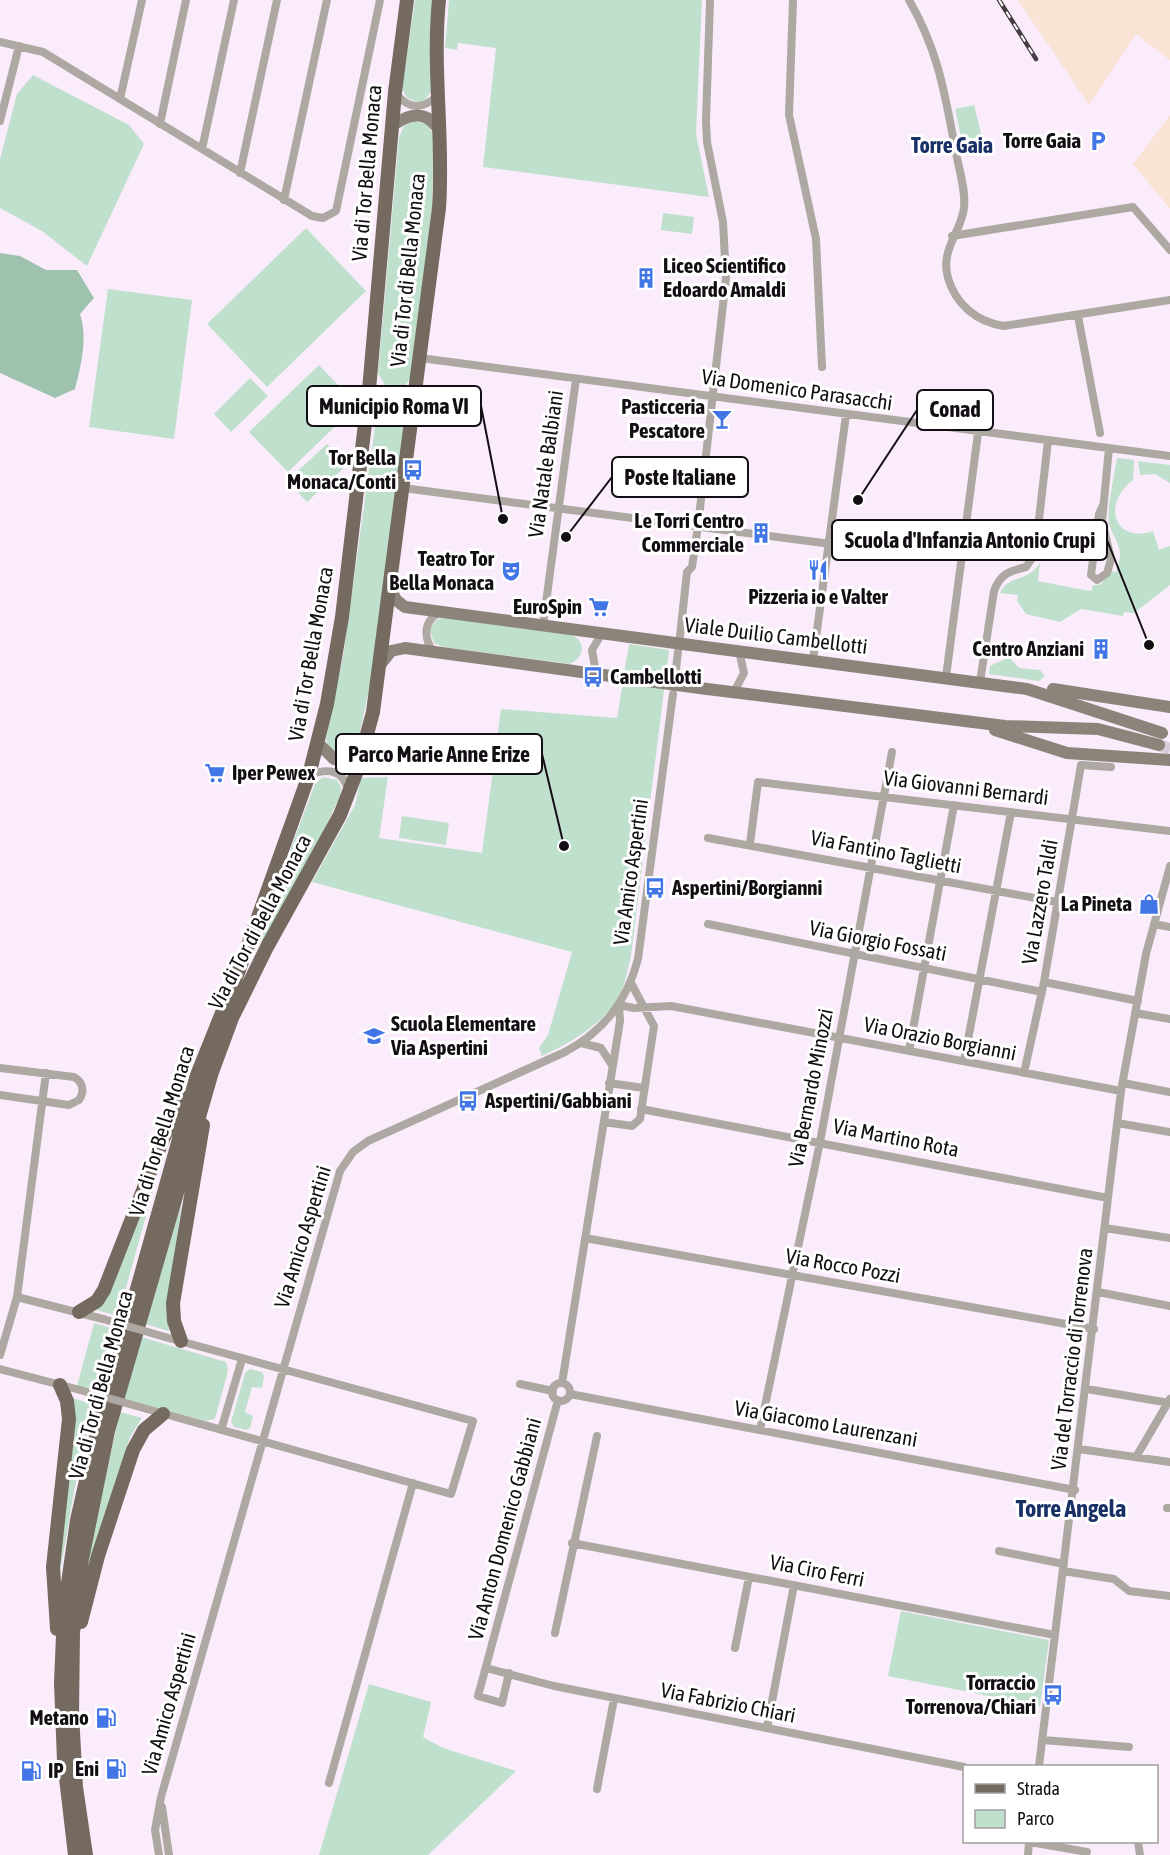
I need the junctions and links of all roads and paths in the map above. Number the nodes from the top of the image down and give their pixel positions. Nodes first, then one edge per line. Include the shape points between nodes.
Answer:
1 (142, 0) edge
2 (186, 0) edge
3 (234, 0) edge
4 (277, 0) edge
5 (327, 0) edge
6 (380, 0) edge
7 (407, 0) edge
8 (439, 0) edge
9 (710, 0) edge
10 (793, 0) edge
11 (909, 0) edge
12 (0, 42) edge
13 (19, 46) junction
14 (395, 92) junction
15 (440, 94) junction
16 (120, 99) junction
17 (0, 121) edge
18 (160, 124) junction
19 (392, 126) junction
20 (441, 134) junction
21 (202, 149) junction
22 (240, 173) junction
23 (284, 200) junction
24 (952, 236) junction
25 (1170, 250) edge
26 (1170, 300) edge
27 (1078, 316) junction
28 (420, 358) junction
29 (822, 367) dead end
30 (576, 379) junction
31 (712, 396) junction
32 (846, 415) junction
33 (978, 433) junction
34 (1100, 433) dead end
35 (1048, 441) junction
36 (1109, 448) junction
37 (1170, 456) edge
38 (403, 488) junction
39 (1103, 506) junction
40 (559, 508) junction
41 (698, 526) junction
42 (831, 544) junction
43 (390, 588) junction
44 (440, 611) junction
45 (543, 625) junction
46 (602, 633) junction
47 (680, 636) dead end
48 (678, 651) dead end
49 (739, 651) junction
50 (434, 652) junction
51 (813, 660) junction
52 (380, 665) junction
53 (596, 673) junction
54 (946, 677) junction
55 (675, 678) dead end
56 (980, 682) junction
57 (1027, 689) junction
58 (734, 692) junction
59 (673, 694) dead end
60 (1170, 707) edge
61 (974, 722) junction
62 (318, 743) junction
63 (892, 752) dead end
64 (361, 757) junction
65 (1170, 760) edge
66 (1111, 767) dead end
67 (309, 775) junction
68 (348, 794) junction
69 (884, 796) junction
70 (954, 805) junction
71 (1011, 812) junction
72 (1073, 820) junction
73 (1170, 831) edge
74 (708, 838) dead end
75 (750, 844) junction
76 (871, 868) junction
77 (1170, 868) edge
78 (940, 880) junction
79 (997, 892) junction
80 (1057, 902) junction
81 (708, 924) dead end
82 (1154, 924) junction
83 (1170, 927) edge
84 (856, 955) junction
85 (923, 968) junction
86 (980, 979) junction
87 (631, 982) junction
88 (1044, 982) junction
89 (1042, 992) junction
90 (1138, 1001) junction
91 (619, 1005) junction
92 (645, 1008) junction
93 (1135, 1013) junction
94 (1170, 1019) edge
95 (839, 1038) junction
96 (580, 1043) junction
97 (909, 1051) junction
98 (964, 1061) junction
99 (612, 1065) junction
100 (0, 1068) edge
101 (212, 1072) junction
102 (46, 1073) junction
103 (1024, 1073) junction
104 (197, 1075) junction
105 (609, 1083) junction
106 (1122, 1087) junction
107 (644, 1088) junction
108 (1170, 1092) edge
109 (0, 1095) edge
110 (43, 1102) junction
111 (641, 1109) junction
112 (604, 1122) junction
113 (1117, 1123) junction
114 (1170, 1132) edge
115 (820, 1142) junction
116 (1108, 1198) junction
117 (1105, 1228) junction
118 (585, 1238) junction
119 (1170, 1238) edge
120 (792, 1276) junction
121 (1098, 1292) junction
122 (17, 1297) junction
123 (1170, 1306) edge
124 (79, 1312) junction
125 (1094, 1329) junction
126 (181, 1341) junction
127 (0, 1355) edge
128 (242, 1359) junction
129 (0, 1369) edge
130 (282, 1370) junction
131 (562, 1383) junction
132 (520, 1384) dead end
133 (60, 1385) junction
134 (1087, 1389) junction
135 (552, 1391) junction
136 (570, 1394) junction
137 (558, 1400) junction
138 (1169, 1401) edge
139 (163, 1414) junction
140 (221, 1430) junction
141 (760, 1430) junction
142 (597, 1436) dead end
143 (262, 1442) junction
144 (1080, 1449) junction
145 (1136, 1457) junction
146 (1170, 1462) edge
147 (412, 1483) junction
148 (1075, 1490) junction
149 (572, 1543) junction
150 (999, 1551) dead end
151 (1064, 1568) junction
152 (749, 1576) junction
153 (794, 1585) junction
154 (1170, 1596) edge
155 (555, 1633) dead end
156 (1056, 1635) junction
157 (735, 1648) dead end
158 (67, 1660) junction
159 (486, 1668) junction
160 (510, 1673) junction
161 (614, 1699) junction
162 (767, 1728) junction
163 (1042, 1740) junction
164 (1129, 1747) dead end
165 (1039, 1765) edge
166 (963, 1767) edge
167 (329, 1783) dead end
168 (597, 1789) dead end
169 (161, 1797) junction
170 (1036, 1843) edge
171 (1087, 1851) dead end
172 (75, 1855) edge
173 (86, 1855) edge
174 (159, 1855) edge
175 (169, 1855) edge

1 - 16 street
2 - 18 street
3 - 21 street
4 - 22 street
5 - 23 street
6 - 23 street via 336,211 323,218 312,216
7 - 14 main road, Via di Tor Bella Monaca
8 - 15 main road, Via di Tor di Bella Monaca
9 - 31 street via 707,142 723,222 726,265
10 - 29 street via 789,115 816,238
11 - 24 street via 936,54 956,151 964,207
12 - 13 street
13 - 16 street via 43,52
13 - 17 street
14 - 15 street via 404,103 417,107 429,104
14 - 19 main road, Via di Tor Bella Monaca
15 - 20 main road, Via di Tor di Bella Monaca
16 - 18 street
18 - 21 street
19 - 20 main road via 406,117 422,115
19 - 62 main road, Via di Tor Bella Monaca via 369,390 346,590
20 - 28 main road, Via di Tor di Bella Monaca via 439,208
21 - 22 street
22 - 23 street
24 - 25 street via 1133,207
24 - 27 street via 948,278 960,302 978,317 1004,326
26 - 27 street
27 - 34 street
28 - 30 street, Via Domenico Parasacchi
28 - 38 main road, Via di Tor di Bella Monaca
30 - 31 street, Via Domenico Parasacchi
30 - 40 street, Via Natale Balbiani
31 - 32 street, Via Domenico Parasacchi
31 - 41 street
32 - 33 street, Via Domenico Parasacchi
32 - 42 street
33 - 35 street, Via Domenico Parasacchi
33 - 54 street
35 - 36 street, Via Domenico Parasacchi
35 - 56 street via 1035,554 1026,567 998,579
36 - 37 street, Via Domenico Parasacchi
36 - 39 street
38 - 40 street
38 - 43 main road, Via di Tor di Bella Monaca
39 - 39 street via 1091,575 1097,580 1107,573 1111,559 1102,521
40 - 41 street
40 - 45 street, Via Natale Balbiani
41 - 42 street
41 - 47 street via 692,567 687,572
42 - 51 street
43 - 44 main road, Viale Duilio Cambellotti via 402,605
43 - 52 main road, Via di Tor di Bella Monaca
44 - 45 main road, Viale Duilio Cambellotti
44 - 50 street via 431,617 426,628
45 - 46 main road, Viale Duilio Cambellotti
46 - 49 main road, Viale Duilio Cambellotti, bridge
46 - 53 street via 592,650
48 - 55 street
49 - 51 main road, Viale Duilio Cambellotti
49 - 58 street via 744,673
50 - 52 main road, Viale Duilio Cambellotti via 395,649
50 - 53 main road, Viale Duilio Cambellotti
51 - 54 main road, Viale Duilio Cambellotti
52 - 64 main road, Via di Tor di Bella Monaca
53 - 58 main road, Viale Duilio Cambellotti, bridge
54 - 56 main road, Viale Duilio Cambellotti
56 - 57 main road, Viale Duilio Cambellotti
57 - 60 main road via 1052,689
57 - 61 main road, Viale Duilio Cambellotti via 1160,739 1098,729
58 - 61 main road, Viale Duilio Cambellotti
59 - 87 street, Via Amico Aspertini via 638,959
61 - 65 main road via 1060,752
62 - 64 main road via 334,759
62 - 67 main road, Via di Tor Bella Monaca
63 - 69 street, Via Bernardo Minozzi
64 - 68 main road, Via di Tor di Bella Monaca
66 - 72 street, Via Lazzero Taldi via 1081,765
67 - 68 street via 336,772 345,779
67 - 104 main road, Via di Tor Bella Monaca
68 - 101 main road, Via di Tor di Bella Monaca via 232,1018
69 - 70 street, Via Giovanni Bernardi
69 - 75 street, Via Giovanni Bernardi via 758,782
69 - 76 street, Via Bernardo Minozzi
70 - 71 street, Via Giovanni Bernardi
70 - 78 street
71 - 72 street, Via Giovanni Bernardi
71 - 79 street
72 - 73 street, Via Giovanni Bernardi
72 - 80 street, Via Lazzero Taldi
74 - 75 street, Via Fantino Taglietti
75 - 76 street, Via Fantino Taglietti
76 - 78 street, Via Fantino Taglietti
76 - 84 street, Via Bernardo Minozzi
77 - 82 street, Via del Torraccio di Torrenova
78 - 79 street, Via Fantino Taglietti
78 - 85 street
79 - 80 street, Via Fantino Taglietti
79 - 86 street
80 - 88 street, Via Lazzero Taldi
81 - 84 street, Via Giorgio Fossati
82 - 83 street
82 - 90 street, Via del Torraccio di Torrenova
84 - 85 street, Via Giorgio Fossati
84 - 95 street, Via Bernardo Minozzi
85 - 86 street, Via Giorgio Fossati
85 - 97 street
86 - 89 street, Via Giorgio Fossati
86 - 98 street
87 - 91 street, Via Amico Aspertini
87 - 92 street
88 - 89 street, Via Lazzero Taldi
88 - 90 street
89 - 103 street, Via Lazzero Taldi
90 - 93 street, Via del Torraccio di Torrenova
91 - 92 street, Via Orazio Borgianni
91 - 96 street, Via Amico Aspertini via 602,1026
91 - 99 street via 621,1016
92 - 95 street, Via Orazio Borgianni via 671,1006
92 - 107 street via 654,1026
93 - 94 street
93 - 106 street, Via del Torraccio di Torrenova
95 - 97 street, Via Orazio Borgianni
95 - 115 street, Via Bernardo Minozzi
96 - 99 street via 600,1048
96 - 130 street, Via Amico Aspertini via 377,1136 352,1152 338,1176
97 - 98 street, Via Orazio Borgianni
98 - 103 street, Via Orazio Borgianni
99 - 105 street
100 - 102 street
101 - 126 main road via 174,1303 174,1321
101 - 158 main road, Via di Tor di Bella Monaca via 100,1464
102 - 110 street
102 - 110 street via 76,1078 83,1092 72,1105
103 - 106 street, Via Orazio Borgianni
104 - 124 main road via 164,1139 104,1290
104 - 158 main road, Via di Tor Bella Monaca via 85,1481 69,1567
105 - 107 street
105 - 112 street
106 - 108 street, Via Orazio Borgianni
106 - 113 street, Via del Torraccio di Torrenova
107 - 111 street
109 - 110 street
110 - 122 street
111 - 112 street via 634,1126
111 - 115 street, Via Martino Rota
112 - 118 street
113 - 114 street
113 - 116 street, Via del Torraccio di Torrenova
115 - 116 street, Via Martino Rota
115 - 120 street, Via Bernardo Minozzi
116 - 117 street, Via del Torraccio di Torrenova
117 - 119 street
117 - 121 street, Via del Torraccio di Torrenova
118 - 120 street, Via Rocco Pozzi
118 - 131 street
120 - 125 street, Via Rocco Pozzi
120 - 141 street, Via Bernardo Minozzi
121 - 123 street
121 - 125 street, Via del Torraccio di Torrenova
122 - 124 street
122 - 127 street
124 - 126 street, bridge
125 - 134 street, Via del Torraccio di Torrenova
126 - 128 street
128 - 130 street
128 - 140 street
129 - 133 street
130 - 143 street, Via Amico Aspertini
130 - 147 street via 473,1421 451,1494
131 - 135 street
131 - 136 street
132 - 135 street
133 - 139 street, bridge
133 - 158 main road via 69,1419 53,1574
134 - 138 street
134 - 144 street, Via del Torraccio di Torrenova
135 - 137 street
136 - 137 street via 567,1399
136 - 141 street, Via Giacomo Laurenzani
137 - 159 street, Via Anton Domenico Gabbiani
138 - 145 street
139 - 140 street
139 - 158 main road via 144,1430 132,1450
140 - 143 street
141 - 148 street, Via Giacomo Laurenzani
142 - 149 street
143 - 147 street
143 - 169 street, Via Amico Aspertini
144 - 145 street
144 - 148 street, Via del Torraccio di Torrenova
145 - 146 street
147 - 167 street
148 - 151 street, Via del Torraccio di Torrenova
149 - 152 street, Via Ciro Ferri
149 - 155 street
150 - 151 street
151 - 154 street via 1114,1579 1126,1590
151 - 156 street, Via del Torraccio di Torrenova
152 - 153 street, Via Ciro Ferri
152 - 157 street
153 - 156 street, Via Ciro Ferri
153 - 162 street
156 - 163 street, Via del Torraccio di Torrenova
158 - 172 main road, Via di Tor Bella Monaca via 64,1761
158 - 173 main road, Via di Tor di Bella Monaca via 73,1757
159 - 160 street, Via Fabrizio Chiari
159 - 160 street, Via Anton Domenico Gabbiani via 478,1696 502,1703
160 - 161 street, Via Fabrizio Chiari
161 - 162 street, Via Fabrizio Chiari
161 - 168 street
162 - 166 street, Via Fabrizio Chiari
163 - 164 street
163 - 165 street, Via del Torraccio di Torrenova
169 - 174 street, Via Amico Aspertini via 155,1830
169 - 175 street, Via Amico Aspertini
170 - 171 street

